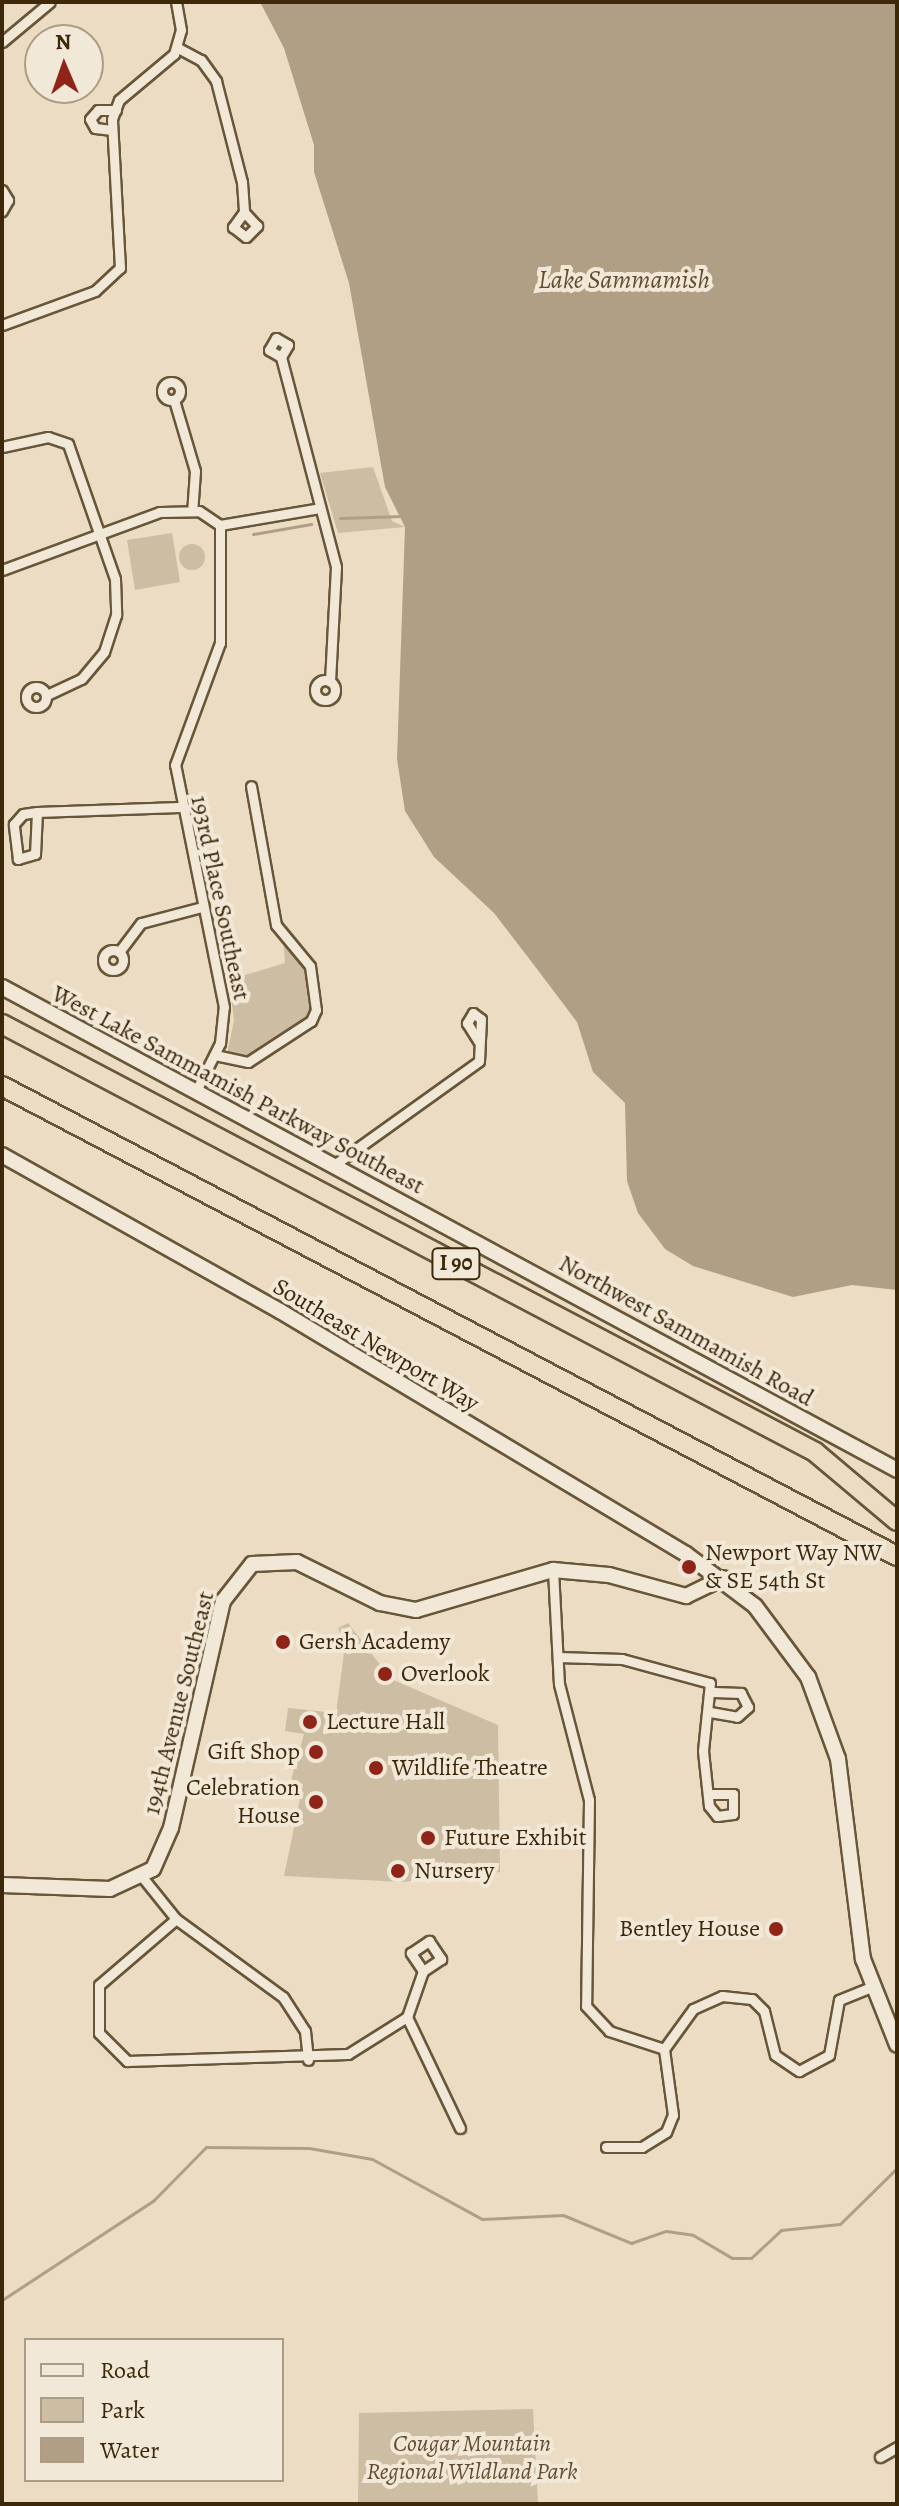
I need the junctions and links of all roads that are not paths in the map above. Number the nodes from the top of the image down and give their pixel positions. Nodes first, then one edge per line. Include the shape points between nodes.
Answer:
1 (50, 2) edge
2 (176, 2) edge
3 (2, 42) edge
4 (178, 48) junction
5 (116, 110) junction
6 (112, 130) junction
7 (2, 190) edge
8 (2, 211) edge
9 (244, 212) dead end
10 (2, 325) edge
11 (281, 357) dead end
12 (174, 400) dead end
13 (2, 447) edge
14 (320, 508) junction
15 (192, 510) junction
16 (220, 525) junction
17 (100, 531) junction
18 (2, 570) edge
19 (330, 682) dead end
20 (47, 695) dead end
21 (251, 786) dead end
22 (179, 807) junction
23 (37, 812) junction
24 (202, 907) junction
25 (119, 952) dead end
26 (2, 987) edge
27 (2, 1024) edge
28 (479, 1042) dead end
29 (215, 1055) junction
30 (2, 1086) edge
31 (196, 1091) junction
32 (2, 1155) edge
33 (334, 1165) junction
34 (454, 1229) joint
35 (897, 1470) edge
36 (897, 1521) edge
37 (897, 1556) edge
38 (553, 1570) junction
39 (723, 1578) junction
40 (558, 1657) junction
41 (714, 1692) junction
42 (710, 1712) junction
43 (713, 1794) dead end
44 (143, 1878) junction
45 (2, 1885) edge
46 (176, 1919) junction
47 (423, 1971) dead end
48 (869, 1988) junction
49 (407, 2017) junction
50 (897, 2045) edge
51 (664, 2049) junction
52 (308, 2060) junction
53 (460, 2128) dead end
54 (606, 2147) dead end
55 (897, 2447) edge
56 (880, 2457) dead end

1 - 3 street
2 - 4 street
4 - 5 street
4 - 9 street via 201,60 216,81 239,159
5 - 6 street
5 - 6 street via 98,110 90,119 95,128
6 - 10 street via 123,249 113,279 33,319
7 - 8 street via 8,200
11 - 14 street
12 - 15 street via 195,471
13 - 17 street via 61,438
14 - 16 street
14 - 19 street via 338,584
15 - 16 street
15 - 17 street
16 - 22 street, 193rd Place Southeast via 224,617 210,686 175,765
17 - 18 street
17 - 20 street via 116,588 111,635 81,679
21 - 29 street via 276,925 310,966 316,1010 311,1021 248,1062
22 - 23 street
22 - 24 street, 193rd Place Southeast
23 - 23 street via 35,854 18,859 14,824
24 - 25 street via 141,923
24 - 29 street, 193rd Place Southeast via 224,1000
26 - 31 street, West Lake Sammamish Parkway Southeast
27 - 36 highway, I 90 via 815,1452
28 - 33 street via 479,1061
29 - 31 street, 193rd Place Southeast
30 - 37 highway, I 90
31 - 33 street, West Lake Sammamish Parkway Southeast
32 - 39 street, Southeast Newport Way via 280,1311
33 - 34 street, West Lake Sammamish Parkway Southeast
34 - 35 street, Northwest Sammamish Road
38 - 39 street via 609,1575 686,1596
38 - 40 street
38 - 44 street, 194th Avenue Southeast via 416,1610 275,1558 252,1564 228,1589 166,1848
39 - 48 street, Southeast Newport Way via 795,1655 828,1727 844,1781
40 - 41 street via 622,1659 700,1677
40 - 51 street via 589,1800 586,2006 609,2031
41 - 42 street
41 - 42 street via 741,1693 748,1707 737,1717
42 - 43 street via 703,1765
44 - 45 street via 110,1889
44 - 46 street
46 - 52 street via 283,1997 305,2031
46 - 52 street via 99,1985 99,2033 118,2057 150,2064
47 - 49 street
48 - 50 street, Southeast Newport Way
48 - 51 street via 839,2000 829,2055 809,2069 780,2062 764,2011 745,1996 722,1996 693,2009
49 - 52 street via 364,2047
49 - 53 street
51 - 54 street via 671,2124 650,2144
55 - 56 street

